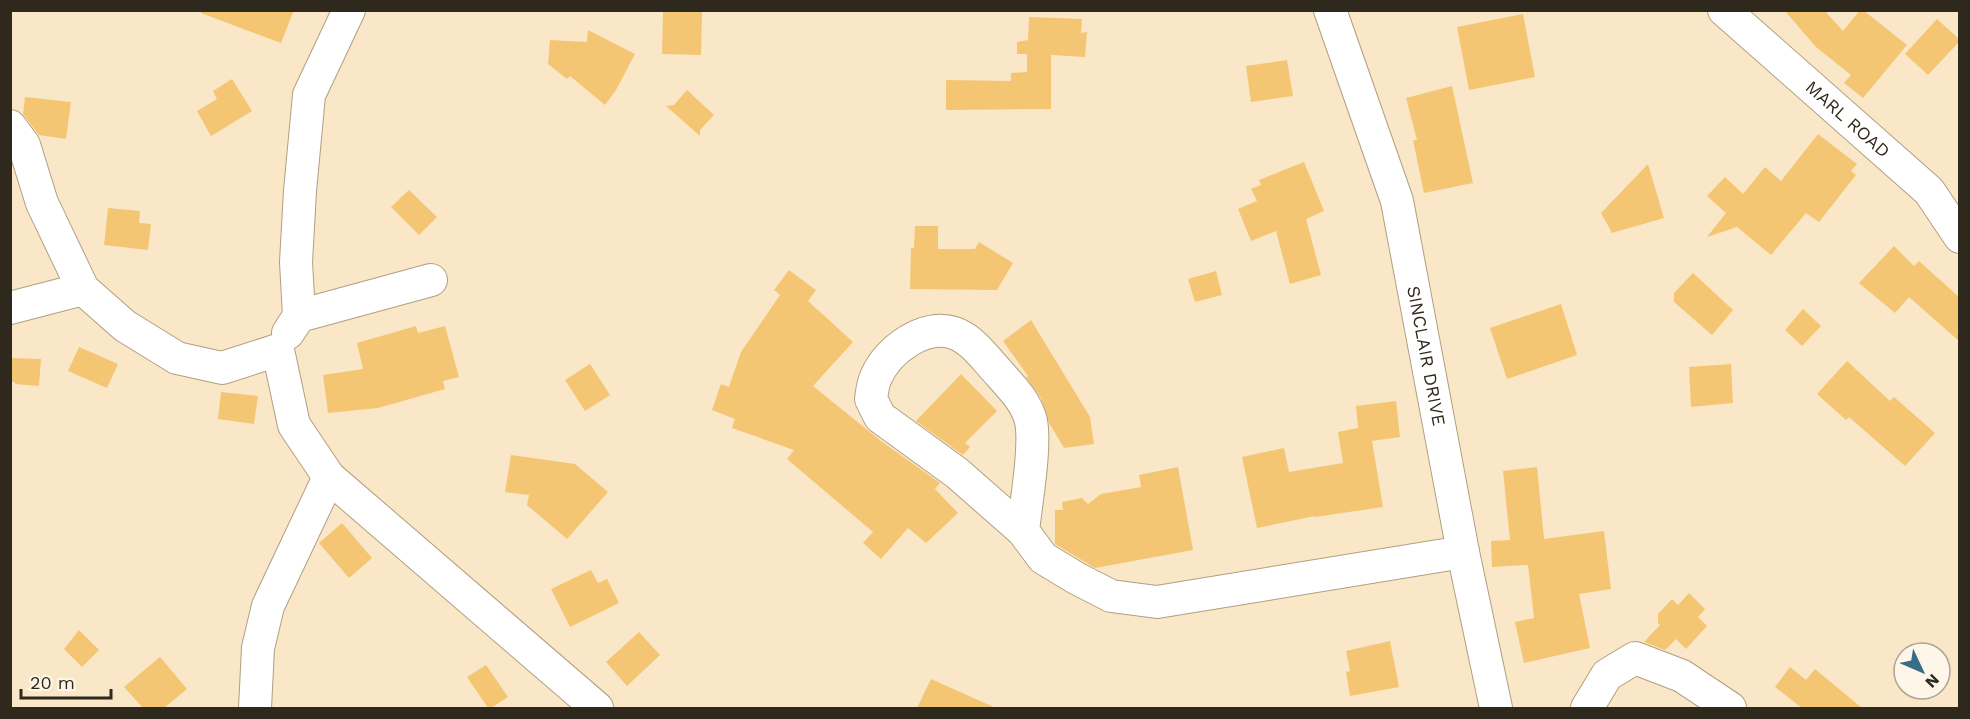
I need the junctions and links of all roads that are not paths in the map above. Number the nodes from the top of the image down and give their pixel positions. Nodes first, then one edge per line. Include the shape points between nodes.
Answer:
1 (349, 10) edge
2 (1330, 10) edge
3 (1724, 10) edge
4 (10, 126) edge
5 (1959, 237) edge
6 (431, 279) dead end
7 (83, 289) junction
8 (10, 308) edge
9 (299, 316) junction
10 (278, 350) junction
11 (329, 477) junction
12 (1023, 531) junction
13 (1463, 552) junction
14 (255, 708) edge
15 (597, 708) edge
16 (1496, 708) edge
17 (1587, 708) edge
18 (1730, 708) edge

1 - 9 street via 309,95 296,262
2 - 13 street, SINCLAIR DRIVE via 1397,201
3 - 5 street, MARL ROAD via 1929,191
4 - 7 street via 24,145 42,203
6 - 9 street
7 - 8 street
7 - 10 street via 125,326 177,358 222,368
9 - 10 street
10 - 11 street via 294,425
11 - 14 street via 268,606 258,648
11 - 15 street
12 - 12 street via 1032,445 1031,421 1021,398 970,341 936,330 915,336 888,359 875,378 871,399 880,417 957,473
12 - 13 street via 1043,558 1076,578 1111,596 1157,602
13 - 16 street, SINCLAIR DRIVE
17 - 18 street via 1607,675 1635,658 1682,676

